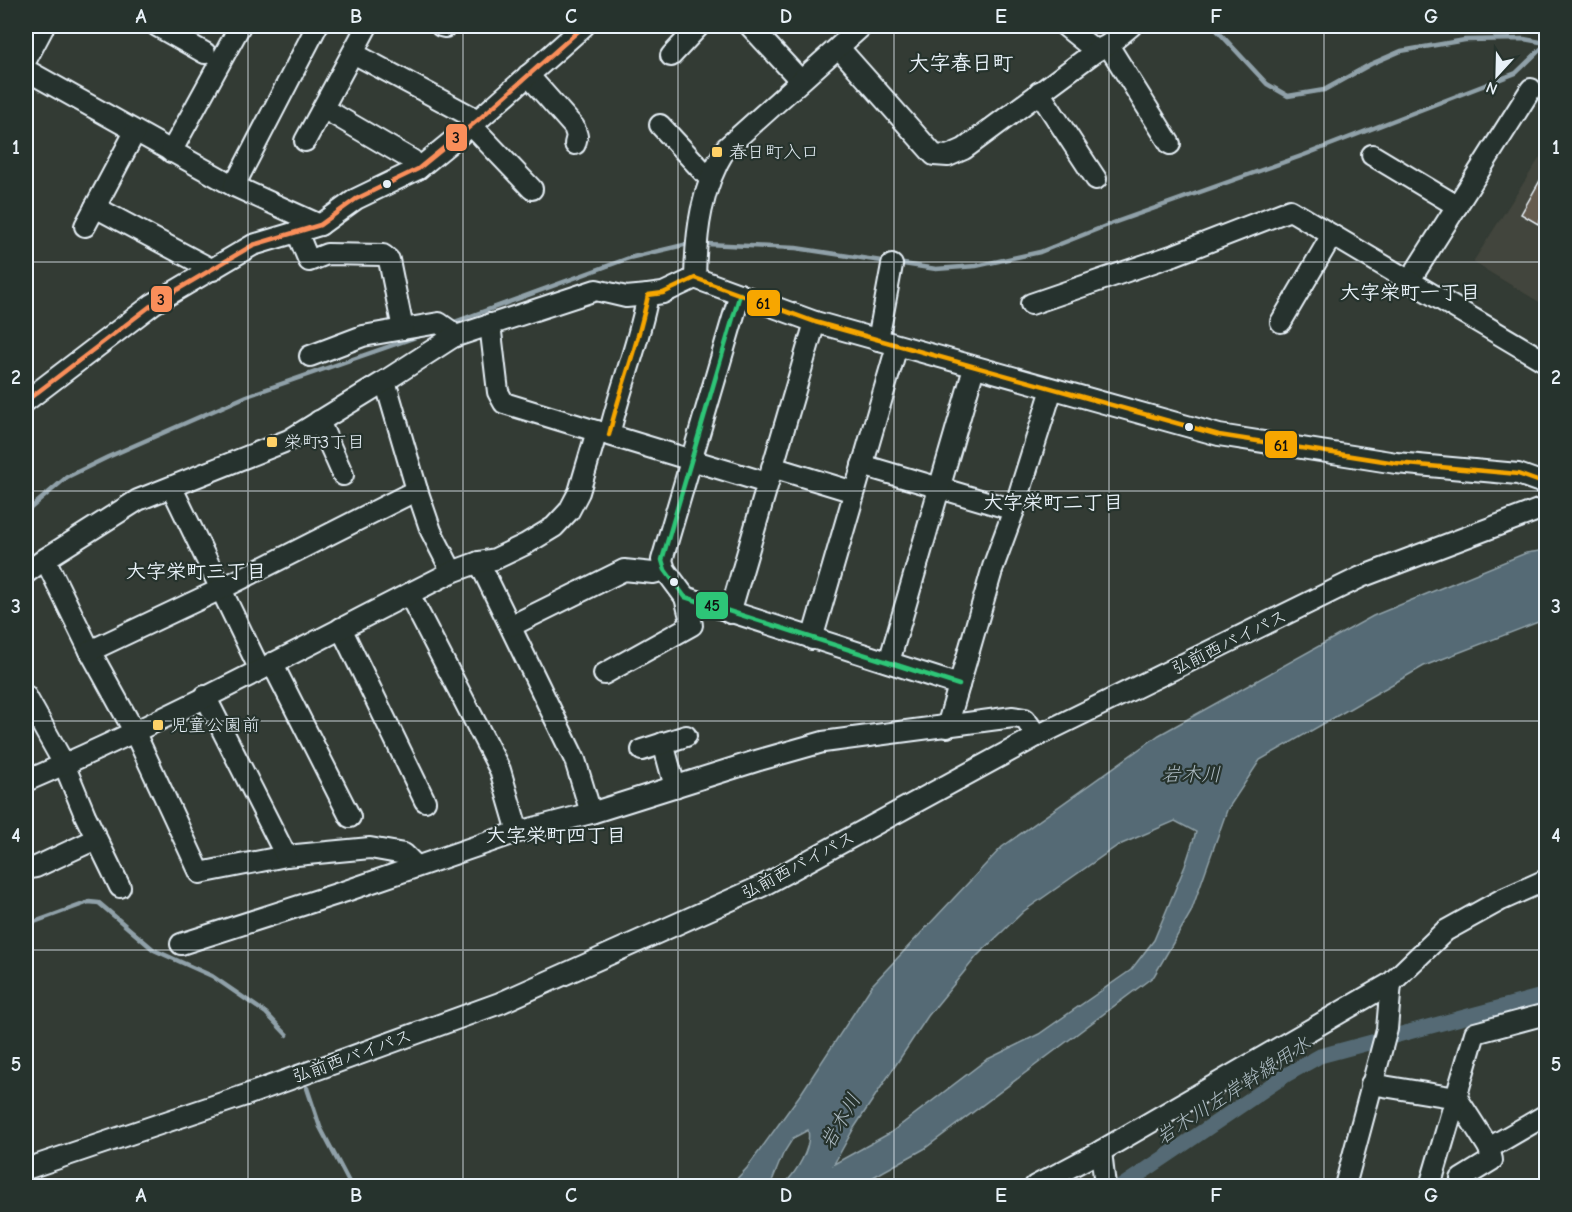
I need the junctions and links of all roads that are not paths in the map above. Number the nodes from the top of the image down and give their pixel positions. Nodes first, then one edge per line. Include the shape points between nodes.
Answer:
1 (44, 26) edge
2 (157, 26) edge
3 (240, 26) edge
4 (317, 26) edge
5 (367, 26) edge
6 (441, 26) edge
7 (446, 26) edge
8 (584, 26) edge
9 (699, 26) edge
10 (750, 26) edge
11 (862, 26) edge
12 (1065, 26) edge
13 (1131, 26) edge
14 (839, 48) junction
15 (1102, 48) junction
16 (353, 52) junction
17 (206, 53) dead end
18 (671, 56) dead end
19 (26, 60) edge
20 (26, 70) edge
21 (528, 75) junction
22 (800, 80) junction
23 (1531, 89) dead end
24 (1039, 92) junction
25 (323, 108) junction
26 (475, 123) junction
27 (660, 124) dead end
28 (135, 132) junction
29 (305, 141) dead end
30 (575, 144) dead end
31 (1170, 144) dead end
32 (171, 152) junction
33 (1372, 155) dead end
34 (418, 168) junction
35 (1096, 179) dead end
36 (710, 180) junction
37 (234, 186) junction
38 (532, 189) dead end
39 (1457, 206) junction
40 (95, 207) junction
41 (320, 225) junction
42 (85, 226) dead end
43 (297, 232) junction
44 (1332, 236) junction
45 (892, 266) dead end
46 (213, 270) junction
47 (695, 278) junction
48 (1410, 280) junction
49 (740, 294) junction
50 (648, 295) junction
51 (1031, 304) dead end
52 (815, 322) junction
53 (1281, 322) dead end
54 (490, 324) junction
55 (403, 329) junction
56 (447, 330) junction
57 (887, 343) junction
58 (310, 356) dead end
59 (1546, 362) edge
60 (974, 368) junction
61 (385, 381) junction
62 (1052, 389) junction
63 (26, 400) edge
64 (319, 421) junction
65 (603, 433) junction
66 (691, 460) junction
67 (862, 465) junction
68 (343, 475) dead end
69 (770, 475) junction
70 (1546, 484) edge
71 (172, 488) junction
72 (940, 488) junction
73 (417, 490) junction
74 (854, 492) junction
75 (1546, 507) edge
76 (1014, 510) junction
77 (45, 559) junction
78 (479, 562) junction
79 (665, 570) junction
80 (452, 572) junction
81 (26, 573) edge
82 (221, 589) junction
83 (409, 594) junction
84 (685, 597) junction
85 (730, 613) junction
86 (511, 626) junction
87 (341, 628) junction
88 (812, 639) junction
89 (90, 651) junction
90 (889, 662) junction
91 (266, 666) junction
92 (604, 674) dead end
93 (959, 685) junction
94 (26, 696) edge
95 (206, 696) junction
96 (947, 727) junction
97 (134, 731) junction
98 (686, 736) dead end
99 (1037, 736) junction
100 (663, 743) junction
101 (642, 750) dead end
102 (64, 764) junction
103 (26, 781) edge
104 (675, 787) junction
105 (425, 801) dead end
106 (591, 813) junction
107 (350, 817) dead end
108 (518, 832) junction
109 (96, 838) junction
110 (286, 856) junction
111 (416, 866) junction
112 (26, 869) edge
113 (1546, 880) edge
114 (120, 887) dead end
115 (181, 944) dead end
116 (1391, 983) junction
117 (1546, 1014) edge
118 (1371, 1084) junction
119 (1457, 1098) junction
120 (1546, 1115) edge
121 (1489, 1148) junction
122 (1101, 1151) junction
123 (26, 1169) edge
124 (1461, 1179) dead end
125 (1035, 1186) edge
126 (1106, 1186) edge
127 (1345, 1186) edge
128 (1430, 1186) edge

1 - 19 street
2 - 17 street
3 - 32 street
4 - 37 street
5 - 16 street
6 - 7 street
8 - 21 street
9 - 18 street
10 - 22 street
11 - 14 street
12 - 15 street
13 - 15 street
14 - 22 street
14 - 24 street via 934,155 948,156 964,149
15 - 24 street
15 - 31 street
16 - 25 street
16 - 26 street
20 - 28 street
21 - 26 street
21 - 30 street via 573,127
22 - 36 street via 726,148
23 - 39 street
24 - 35 street
25 - 29 street
25 - 34 street via 412,160
26 - 34 street
26 - 38 street
27 - 36 street
28 - 32 street
28 - 40 street
32 - 37 street
33 - 39 street
34 - 41 street via 356,199
36 - 47 street via 704,196
37 - 41 street
39 - 48 street
40 - 42 street
40 - 46 street
41 - 43 street
43 - 46 street via 253,245
43 - 55 street via 309,261 327,254 383,255 389,260
44 - 48 street
44 - 51 street via 1290,210
44 - 53 street
45 - 57 street
46 - 63 street via 153,304
47 - 49 street
47 - 50 street via 663,293
48 - 59 street
49 - 52 street
49 - 66 street
50 - 54 street via 626,297 596,290
50 - 65 street via 641,329
52 - 57 street
52 - 69 street
54 - 56 street
54 - 65 street via 498,392 504,403
55 - 56 street
55 - 58 street via 363,336
56 - 61 street
57 - 60 street
57 - 67 street
60 - 62 street
60 - 72 street
61 - 64 street
61 - 73 street
62 - 70 street via 1219,435 1396,463 1518,474
62 - 76 street
64 - 68 street
64 - 71 street via 289,440
65 - 66 street
65 - 78 street via 579,492 554,527 495,559
66 - 69 street
66 - 79 street via 662,560
67 - 72 street
67 - 74 street
69 - 74 street
69 - 85 street
71 - 77 street via 138,500
71 - 82 street
72 - 76 street
72 - 90 street
73 - 80 street via 431,531
73 - 82 street
74 - 88 street
75 - 99 street, 弘前西バイパス via 1361,577
76 - 93 street
77 - 81 street
77 - 89 street
78 - 80 street
78 - 86 street
79 - 84 street
79 - 86 street via 624,570
80 - 83 street
82 - 89 street
82 - 91 street
83 - 87 street
83 - 108 street via 500,770
84 - 85 street
84 - 92 street via 692,625
85 - 88 street
86 - 106 street via 575,760
87 - 91 street
87 - 105 street
88 - 90 street
89 - 97 street
90 - 93 street
91 - 95 street
91 - 107 street
93 - 96 street
94 - 102 street
95 - 97 street
95 - 110 street
96 - 99 street via 1013,717 1025,719
96 - 104 street via 823,742
97 - 102 street
97 - 110 street via 200,873
98 - 100 street
99 - 123 street, 弘前西バイパス via 762,886 500,1003
100 - 101 street
100 - 104 street
102 - 103 street
102 - 109 street
104 - 106 street
106 - 108 street
108 - 111 street
109 - 112 street
109 - 114 street
110 - 111 street via 370,848 404,855
111 - 115 street
113 - 116 street via 1445,932
116 - 118 street via 1385,1037
116 - 122 street
117 - 119 street via 1475,1033
118 - 119 street
118 - 127 street
119 - 121 street
119 - 128 street
120 - 121 street
121 - 124 street via 1492,1160
122 - 125 street
122 - 126 street

